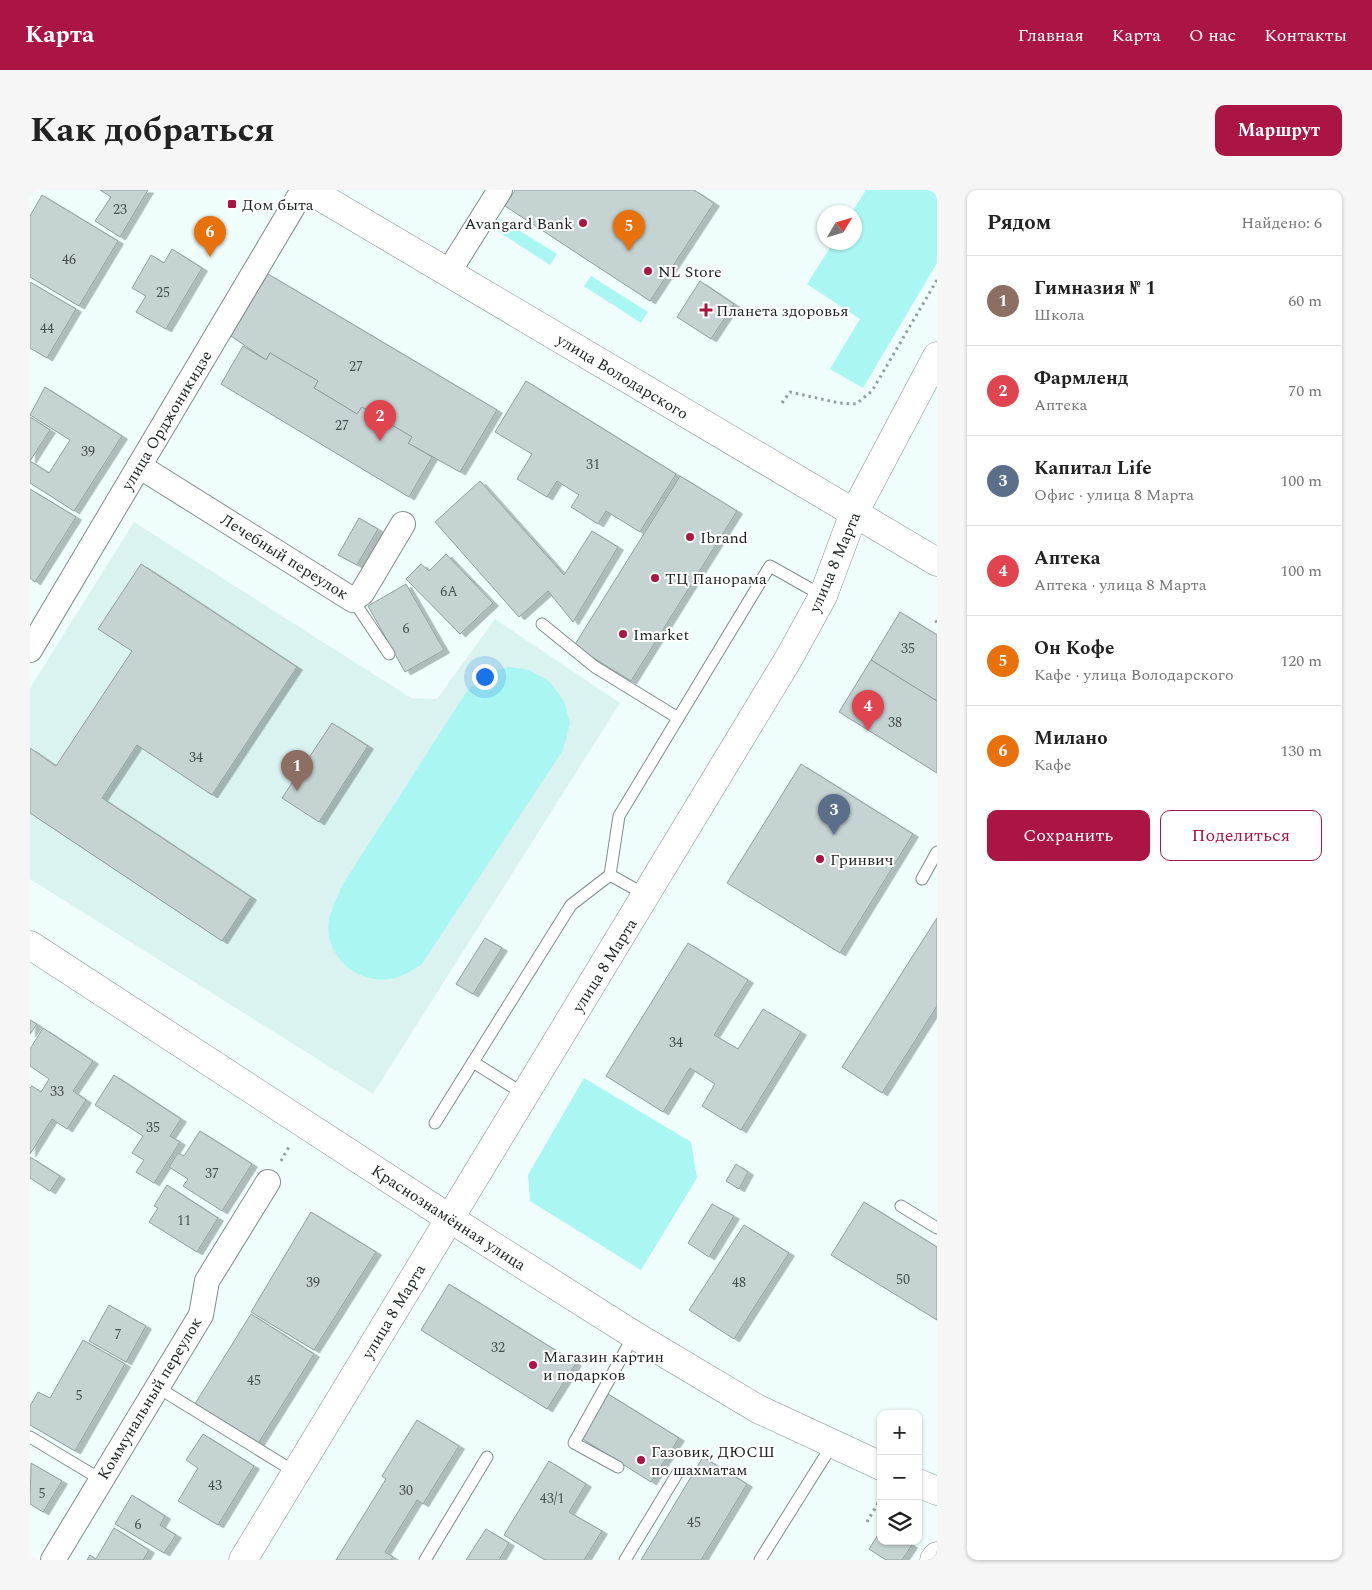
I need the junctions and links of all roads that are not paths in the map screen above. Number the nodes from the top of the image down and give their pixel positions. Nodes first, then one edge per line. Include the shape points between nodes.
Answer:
1 (303, 190) edge
2 (309, 190) edge
3 (500, 190) edge
4 (448, 273) junction
5 (937, 356) edge
6 (139, 466) junction
7 (854, 513) junction
8 (403, 524) dead end
9 (937, 562) edge
10 (823, 596) junction
11 (353, 600) junction
12 (542, 624) dead end
13 (30, 650) edge
14 (389, 654) dead end
15 (678, 718) junction
16 (937, 852) edge
17 (610, 875) junction
18 (922, 879) dead end
19 (647, 896) junction
20 (30, 945) edge
21 (473, 1062) junction
22 (524, 1094) junction
23 (435, 1124) dead end
24 (268, 1182) road end
25 (901, 1206) dead end
26 (449, 1218) junction
27 (937, 1228) edge
28 (634, 1335) junction
29 (157, 1387) junction
30 (30, 1438) edge
31 (832, 1445) junction
32 (487, 1458) dead end
33 (877, 1464) edge
34 (618, 1467) dead end
35 (295, 1472) junction
36 (677, 1474) dead end
37 (100, 1479) junction
38 (922, 1485) edge
39 (937, 1491) edge
40 (937, 1556) edge
41 (52, 1560) edge
42 (243, 1560) edge
43 (425, 1560) edge
44 (625, 1560) edge
45 (760, 1560) edge
46 (934, 1560) edge

1 - 6 street, улица Орджоникидзе
2 - 4 main road, улица Володарского
3 - 4 street
4 - 7 main road, улица Володарского
5 - 7 main road, улица 8 Марта
6 - 11 street, Лечебный переулок
6 - 13 street, улица Орджоникидзе
7 - 9 main road, улица Володарского
7 - 10 main road, улица 8 Марта
8 - 11 street, Лечебный переулок via 362,593
10 - 15 lane via 770,566
10 - 19 main road, улица 8 Марта
11 - 14 lane
12 - 15 lane via 595,667
15 - 17 lane via 619,816
16 - 18 lane
17 - 19 lane
17 - 21 lane via 571,905
19 - 22 main road, улица 8 Марта
20 - 26 main road, Краснознамённая улица
21 - 22 lane
21 - 23 lane
22 - 26 main road, улица 8 Марта
24 - 29 street, Коммунальный переулок via 207,1281 201,1315
25 - 27 lane
26 - 28 main road, Краснознамённая улица
26 - 35 main road, улица 8 Марта
28 - 31 main road, Краснознамённая улица via 758,1410
28 - 34 lane via 574,1442
29 - 35 lane
29 - 37 street, Коммунальный переулок
30 - 37 lane
31 - 33 main road, Краснознамённая улица
31 - 45 lane
32 - 43 lane
35 - 42 main road, улица 8 Марта
36 - 44 lane
37 - 41 street, Коммунальный переулок
38 - 39 main road
40 - 46 main road

